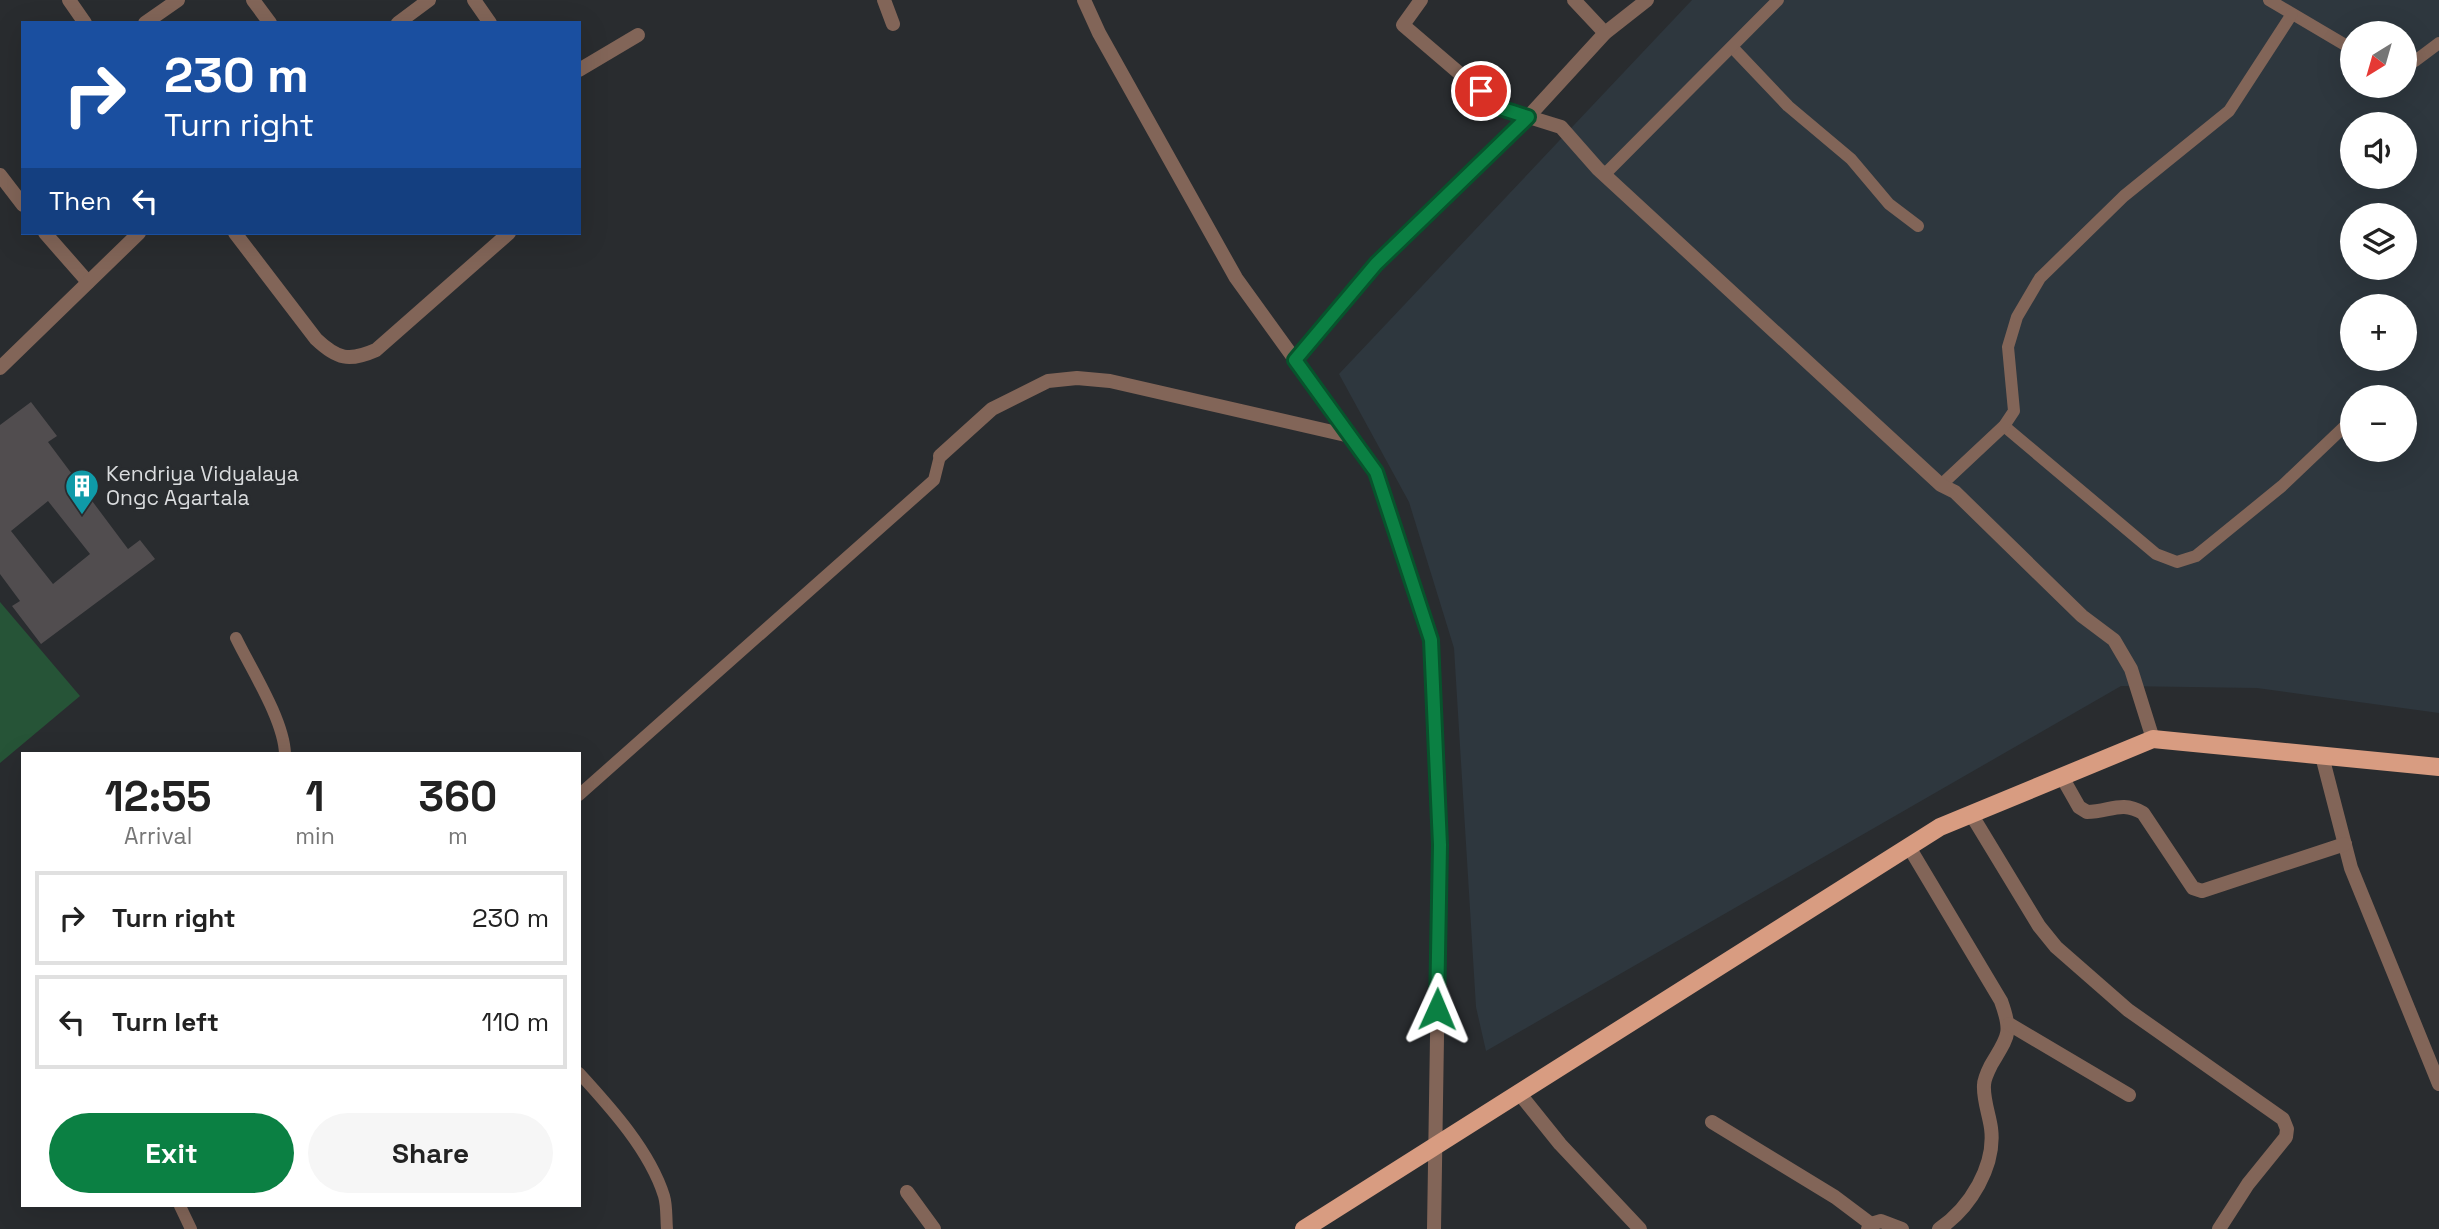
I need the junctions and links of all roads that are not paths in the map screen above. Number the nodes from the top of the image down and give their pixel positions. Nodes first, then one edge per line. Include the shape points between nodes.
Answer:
1 (69, 0) edge
2 (178, 0) edge
3 (253, 0) edge
4 (429, 0) edge
5 (474, 0) edge
6 (884, 0) edge
7 (1084, 0) edge
8 (1420, 0) edge
9 (1574, 0) edge
10 (1647, 0) edge
11 (1778, 0) edge
12 (2271, 1) edge
13 (2292, 14) junction
14 (84, 21) edge
15 (148, 21) edge
16 (269, 21) edge
17 (401, 21) edge
18 (489, 21) edge
19 (892, 24) dead end
20 (1605, 33) junction
21 (638, 35) dead end
22 (2340, 42) edge
23 (2439, 43) edge
24 (1732, 47) junction
25 (2417, 60) edge
26 (581, 69) edge
27 (1528, 117) junction
28 (0, 175) edge
29 (1604, 175) junction
30 (21, 202) edge
31 (1918, 226) dead end
32 (47, 235) edge
33 (137, 235) edge
34 (236, 235) edge
35 (507, 235) edge
36 (88, 282) junction
37 (1295, 360) junction
38 (0, 368) edge
39 (2004, 426) junction
40 (2340, 431) edge
41 (1350, 436) junction
42 (940, 456) joint
43 (1941, 485) junction
44 (236, 638) dead end
45 (2153, 739) junction
46 (285, 752) edge
47 (2322, 756) junction
48 (2439, 767) edge
49 (2062, 777) junction
50 (581, 793) edge
51 (1971, 814) junction
52 (2344, 844) junction
53 (1909, 847) junction
54 (2009, 1024) junction
55 (581, 1075) edge
56 (2439, 1084) edge
57 (1519, 1093) junction
58 (2129, 1095) dead end
59 (1712, 1122) dead end
60 (1434, 1147) junction
61 (907, 1192) dead end
62 (180, 1207) edge
63 (1870, 1226) edge
64 (191, 1229) edge
65 (667, 1229) edge
66 (934, 1229) edge
67 (1304, 1229) edge
68 (1434, 1229) edge
69 (1640, 1229) edge
70 (1902, 1229) edge
71 (1941, 1229) edge
72 (2219, 1229) edge

1 - 14 street
2 - 15 street
3 - 16 street
4 - 17 street
5 - 18 street
6 - 19 street
7 - 37 street via 1098,33 1236,278
8 - 27 street via 1404,25 1500,108
9 - 20 street
10 - 20 street
11 - 24 lane
12 - 13 lane
13 - 22 lane
13 - 39 lane via 2229,111 2124,196 2040,278 2017,317 2008,347 2014,411
20 - 27 street
21 - 26 street
23 - 25 lane
24 - 29 lane
24 - 31 lane via 1788,106 1851,159 1889,204
27 - 29 street via 1561,127
27 - 37 street via 1376,264
28 - 30 street
29 - 43 street
32 - 36 street
33 - 36 street
34 - 35 street via 327,350 340,357 359,358 376,350
36 - 38 street
37 - 41 street
39 - 40 lane via 2156,554 2177,562 2196,556
39 - 43 lane
41 - 42 street via 1110,381 1077,378 1048,381 992,409
41 - 60 street via 1376,472 1431,640 1440,845
42 - 50 lane via 934,480
43 - 45 street via 1955,492 2082,616 2114,640 2131,669
44 - 46 lane via 279,726
45 - 47 main road
45 - 49 main road
47 - 48 main road
47 - 52 street
49 - 51 main road
49 - 52 street via 2079,807 2087,812 2123,806 2143,813 2193,888 2202,891
51 - 53 main road
51 - 72 street via 2056,947 2128,1010 2283,1119 2286,1137
52 - 56 street
53 - 54 street via 2001,1001
53 - 57 main road
54 - 58 street
54 - 71 street via 2007,1038 1983,1085 1992,1151 1980,1182
55 - 65 lane via 651,1163 665,1198
57 - 60 main road
57 - 69 street
59 - 63 street via 1835,1197
60 - 67 main road
60 - 68 street
61 - 66 street
62 - 64 lane
63 - 70 street via 1881,1221

